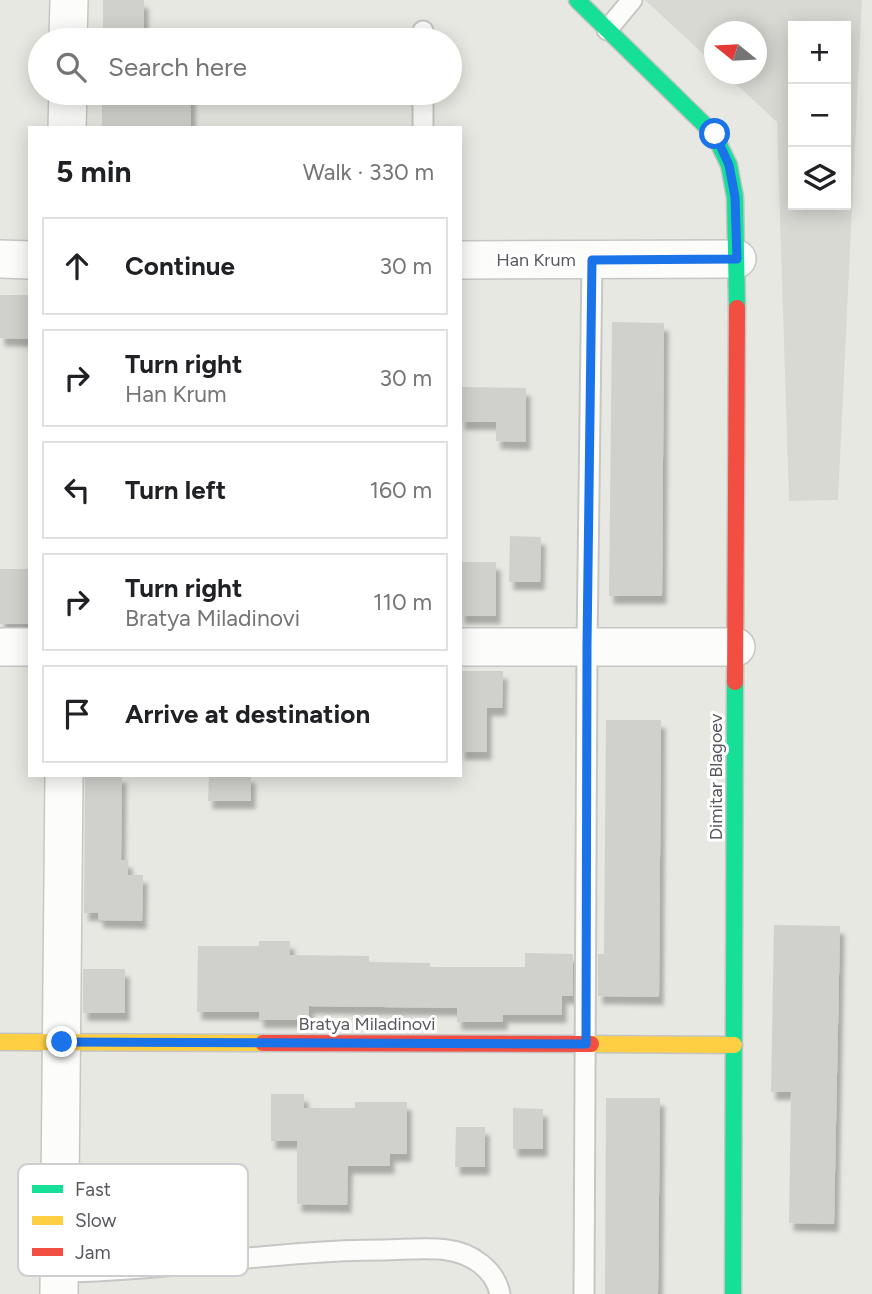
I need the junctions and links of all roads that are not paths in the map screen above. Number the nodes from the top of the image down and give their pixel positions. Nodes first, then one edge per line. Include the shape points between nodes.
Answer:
1 (69, 0) edge
2 (577, 0) edge
3 (632, 0) edge
4 (68, 28) edge
5 (607, 30) junction
6 (68, 105) edge
7 (423, 105) edge
8 (67, 126) edge
9 (423, 126) edge
10 (0, 259) edge
11 (737, 259) junction
12 (28, 260) edge
13 (462, 260) edge
14 (592, 260) junction
15 (587, 646) junction
16 (0, 647) edge
17 (28, 647) edge
18 (462, 647) edge
19 (736, 647) junction
20 (64, 777) edge
21 (0, 1042) edge
22 (62, 1042) junction
23 (586, 1044) junction
24 (734, 1045) junction
25 (60, 1164) edge
26 (248, 1259) edge
27 (94, 1276) edge
28 (59, 1283) edge
29 (500, 1294) edge
30 (584, 1294) edge
31 (733, 1294) edge

1 - 4 street
2 - 5 street, Dimitar Blagoev
3 - 5 lane
5 - 11 street, Dimitar Blagoev via 715,134 733,186
6 - 8 street
7 - 9 lane
10 - 12 street
11 - 14 street, Han Krum
11 - 19 street, Dimitar Blagoev
13 - 14 street, Han Krum
14 - 15 lane
15 - 18 street
15 - 19 street
15 - 23 lane
16 - 17 street
19 - 24 street, Dimitar Blagoev
20 - 22 street
21 - 22 street, Bratya Miladinovi
22 - 23 street, Bratya Miladinovi
22 - 25 street
23 - 24 street, Bratya Miladinovi
23 - 30 lane
24 - 31 street, Dimitar Blagoev
26 - 29 lane via 338,1250 447,1250 470,1256 487,1268
27 - 28 lane

